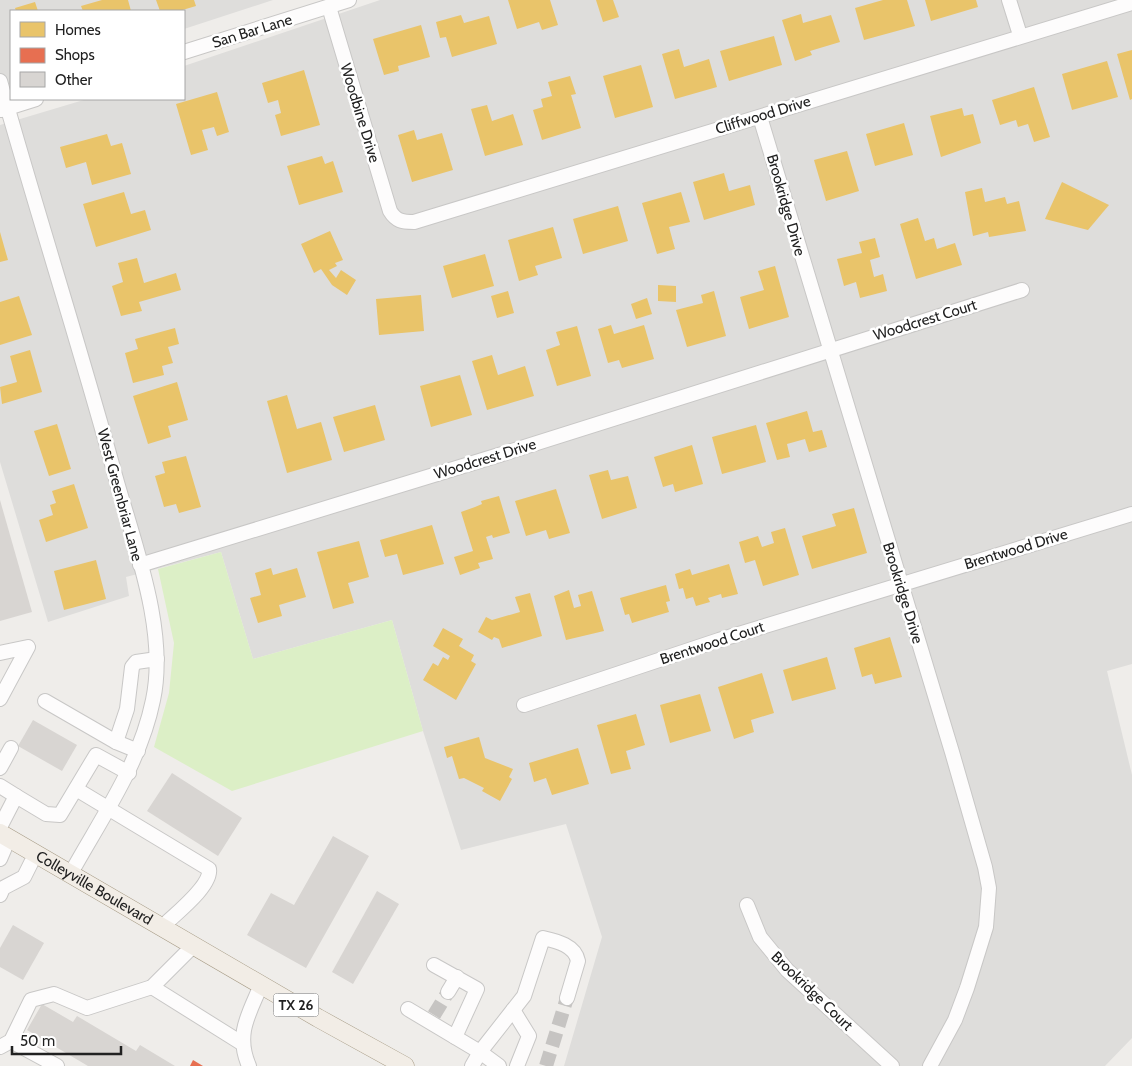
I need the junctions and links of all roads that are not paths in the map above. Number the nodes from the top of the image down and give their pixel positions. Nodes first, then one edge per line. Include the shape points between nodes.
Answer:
1 (349, 0) edge
2 (1009, 0) edge
3 (1132, 3) edge
4 (329, 7) junction
5 (1020, 36) junction
6 (185, 52) edge
7 (0, 81) edge
8 (33, 100) edge
9 (4, 109) edge
10 (760, 117) junction
11 (394, 218) joint
12 (1022, 290) dead end
13 (829, 350) junction
14 (1132, 514) edge
15 (140, 565) junction
16 (900, 584) junction
17 (0, 653) edge
18 (157, 659) junction
19 (0, 699) edge
20 (45, 701) dead end
21 (524, 705) dead end
22 (116, 742) junction
23 (11, 748) dead end
24 (138, 751) junction
25 (0, 768) edge
26 (129, 773) junction
27 (0, 786) edge
28 (76, 789) junction
29 (16, 796) junction
30 (108, 808) junction
31 (3, 833) edge
32 (36, 853) junction
33 (0, 860) edge
34 (71, 874) junction
35 (1, 887) edge
36 (747, 905) dead end
37 (163, 926) junction
38 (192, 943) junction
39 (434, 964) dead end
40 (457, 977) junction
41 (262, 985) junction
42 (152, 987) junction
43 (448, 992) tunnel mouth
44 (567, 998) tunnel mouth
45 (408, 1009) dead end
46 (513, 1010) junction
47 (454, 1037) junction
48 (5, 1044) edge
49 (243, 1044) junction
50 (480, 1052) junction
51 (57, 1066) edge
52 (249, 1066) edge
53 (404, 1066) edge
54 (472, 1066) edge
55 (499, 1066) edge
56 (517, 1066) edge
57 (892, 1066) edge
58 (930, 1066) edge

1 - 4 street, San Bar Lane
2 - 5 street
3 - 5 street, Cliffwood Drive
4 - 6 street, San Bar Lane
4 - 11 street, Woodbine Drive
5 - 10 street, Cliffwood Drive
7 - 9 street, West Greenbriar Lane
8 - 9 street
9 - 15 street, West Greenbriar Lane via 87,374
10 - 11 street, Cliffwood Drive via 414,222
10 - 13 street, Brookridge Drive
12 - 13 street, Woodcrest Court
13 - 15 street, Woodcrest Drive
13 - 16 street, Brookridge Drive
14 - 16 street, Brentwood Drive
15 - 18 street, West Greenbriar Lane via 154,626
16 - 21 street, Brentwood Court
16 - 58 street, Brookridge Drive via 989,888 986,927 967,988 955,1020
17 - 19 street via 28,647
18 - 22 street via 136,662 132,667 127,709
18 - 24 street, West Greenbriar Lane via 154,699
20 - 22 street
22 - 24 street
23 - 25 street
24 - 26 street, West Greenbriar Lane
26 - 28 street via 96,755
26 - 30 street, West Greenbriar Lane
27 - 29 street
28 - 29 street via 60,815 46,814
28 - 30 street
29 - 31 street
30 - 34 street, West Greenbriar Lane
30 - 37 street via 209,869 205,885
31 - 32 main road, Colleyville Boulevard / TX 26
31 - 33 street
32 - 34 main road, Colleyville Boulevard / TX 26
32 - 35 street via 24,877
34 - 37 main road, Colleyville Boulevard / TX 26
36 - 57 street, Brookridge Court via 760,937 787,970
37 - 38 main road, Colleyville Boulevard / TX 26
38 - 41 main road, TX 26
38 - 42 street
39 - 40 street
40 - 43 street
40 - 47 street via 477,989
41 - 49 street via 245,1022
41 - 53 main road, TX 26
42 - 48 street via 87,1008 54,994 31,1000
42 - 49 street
44 - 46 street via 577,955 565,945 543,938 524,996
45 - 47 street via 432,1019
46 - 50 street
46 - 56 street via 529,1036
47 - 50 street
48 - 51 street
49 - 52 street via 242,1050
50 - 54 street
50 - 55 street

